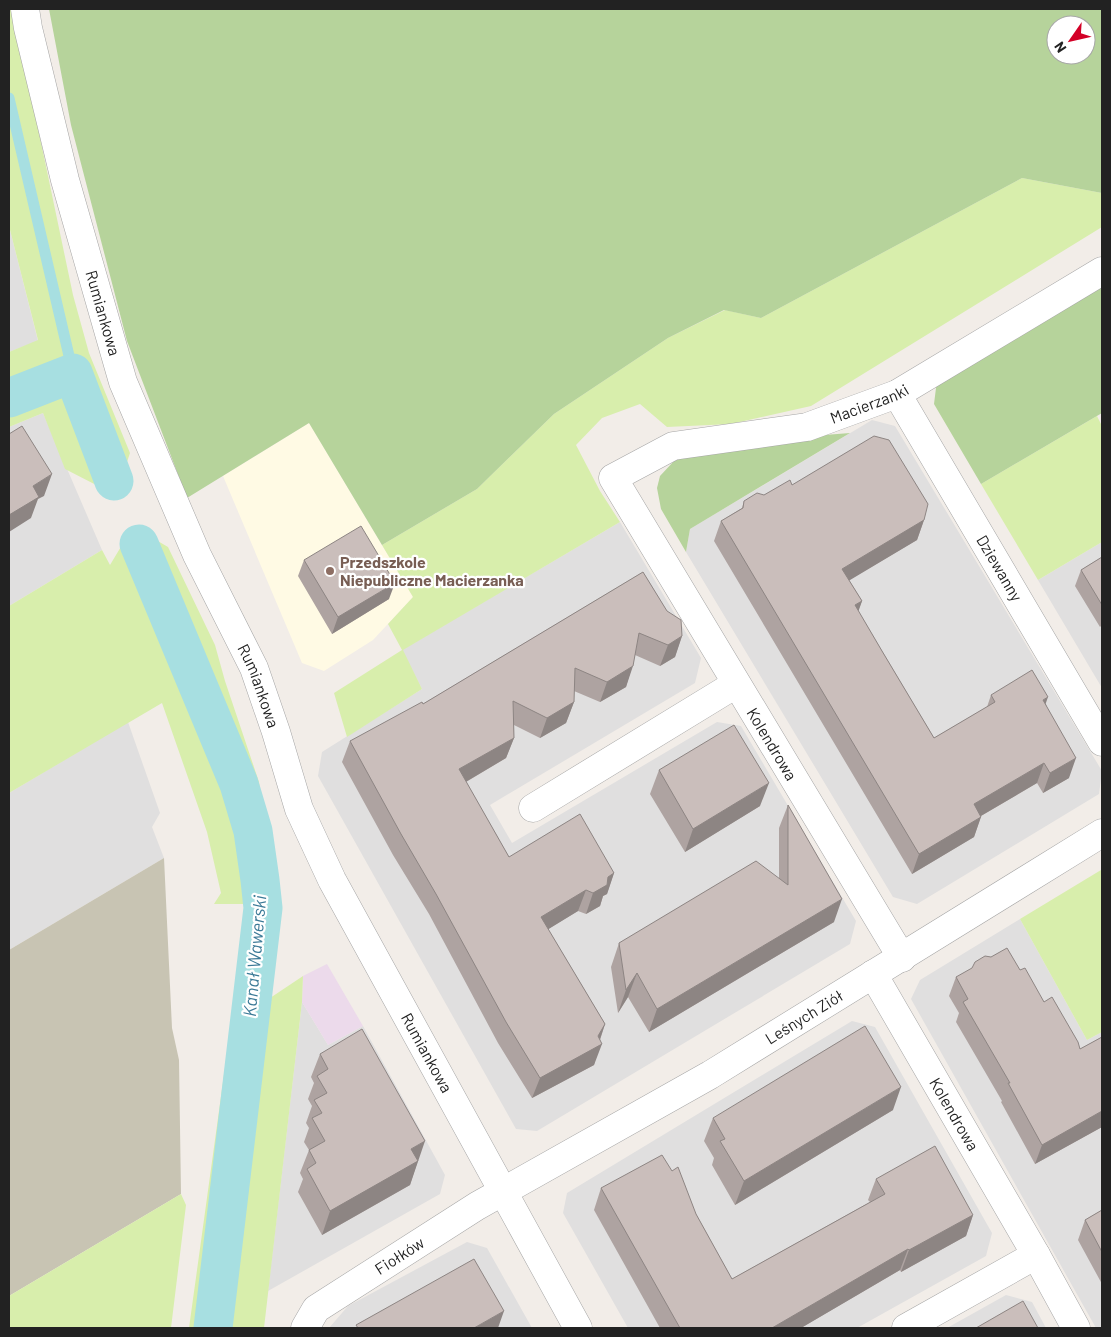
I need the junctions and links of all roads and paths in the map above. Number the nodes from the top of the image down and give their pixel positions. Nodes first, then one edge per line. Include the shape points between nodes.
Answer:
1 (25, 9) edge
2 (1102, 271) edge
3 (897, 394) junction
4 (613, 478) joint
5 (736, 684) junction
6 (1102, 742) edge
7 (533, 808) dead end
8 (1102, 833) edge
9 (902, 958) junction
10 (873, 974) junction
11 (502, 1192) junction
12 (1036, 1255) junction
13 (305, 1328) edge
14 (578, 1328) edge
15 (906, 1328) edge
16 (1076, 1328) edge

1 - 11 street, Rumiankowa via 65,180 123,382 197,555 254,668 299,809 332,880
2 - 3 street, Macierzanki
3 - 4 street, Macierzanki via 807,427 673,446
3 - 6 street, Dziewanny
4 - 5 street, Kolendrowa
5 - 7 street
5 - 9 street, Kolendrowa
8 - 9 street, Leśnych Ziół
9 - 10 street, Leśnych Ziół
10 - 11 street, Leśnych Ziół via 710,1075
10 - 12 street, Kolendrowa
11 - 13 street, Fiołków via 316,1308
11 - 14 street, Rumiankowa
12 - 15 street
12 - 16 street, Kolendrowa

